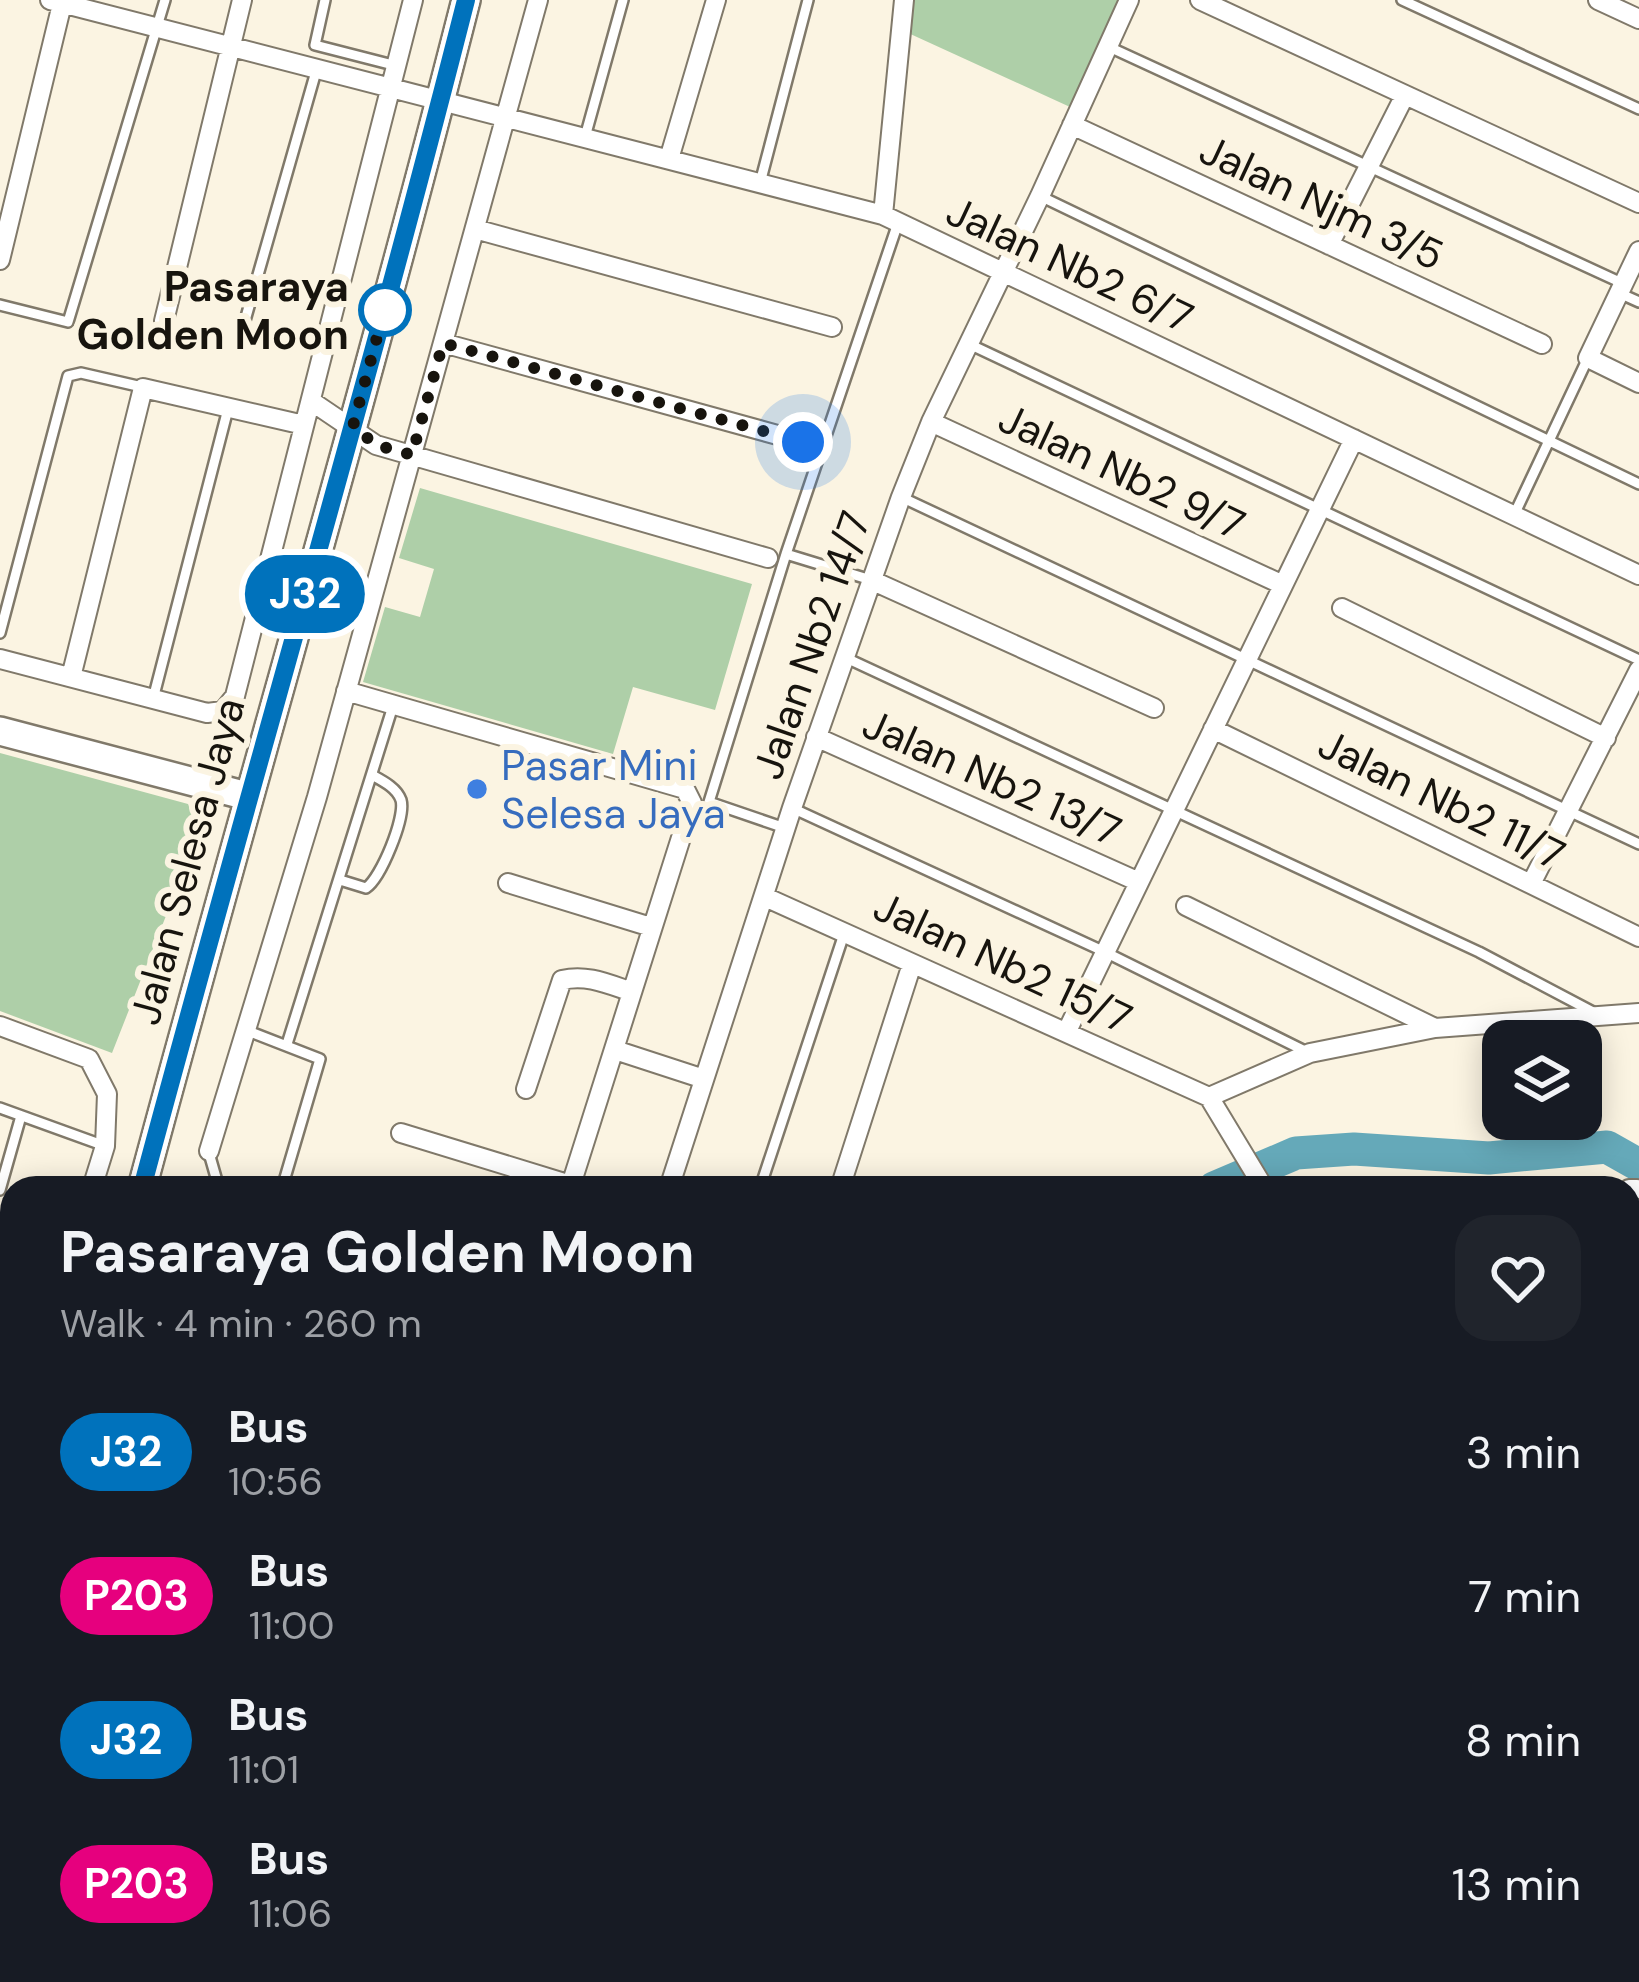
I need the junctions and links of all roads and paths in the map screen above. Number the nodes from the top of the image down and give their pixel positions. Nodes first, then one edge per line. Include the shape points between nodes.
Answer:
1 (165, 0) edge
2 (242, 0) edge
3 (326, 0) edge
4 (413, 0) edge
5 (466, 0) edge
6 (538, 0) edge
7 (623, 0) edge
8 (716, 0) edge
9 (808, 0) edge
10 (904, 0) edge
11 (1129, 0) edge
12 (1200, 0) edge
13 (1402, 0) edge
14 (1598, 0) edge
15 (58, 1) edge
16 (1639, 19) edge
17 (156, 28) junction
18 (229, 46) junction
19 (1107, 46) junction
20 (397, 66) junction
21 (317, 68) junction
22 (392, 87) junction
23 (1405, 95) junction
24 (441, 99) junction
25 (1639, 110) edge
26 (506, 116) junction
27 (1072, 125) junction
28 (585, 137) junction
29 (669, 159) junction
30 (1369, 167) junction
31 (760, 183) junction
32 (1040, 196) junction
33 (1639, 203) edge
34 (891, 219) junction
35 (475, 230) junction
36 (1329, 245) junction
37 (1639, 251) edge
38 (0, 260) edge
39 (1004, 273) junction
40 (1621, 288) junction
41 (1639, 302) edge
42 (0, 305) edge
43 (164, 320) dead end
44 (832, 327) dead end
45 (239, 338) dead end
46 (443, 343) junction
47 (969, 344) junction
48 (1542, 344) dead end
49 (1588, 358) junction
50 (1639, 382) edge
51 (143, 388) junction
52 (311, 401) junction
53 (228, 409) junction
54 (931, 422) junction
55 (304, 425) junction
56 (353, 426) junction
57 (1354, 439) junction
58 (1549, 441) junction
59 (803, 442) dead end
60 (412, 455) junction
61 (1639, 484) edge
62 (901, 497) junction
63 (1319, 511) junction
64 (1514, 515) junction
65 (777, 556) junction
66 (1639, 574) edge
67 (871, 580) junction
68 (1283, 585) junction
69 (1342, 608) dead end
70 (0, 634) edge
71 (844, 657) junction
72 (1248, 658) junction
73 (0, 659) edge
74 (1639, 660) edge
75 (1639, 670) edge
76 (71, 677) junction
77 (346, 691) junction
78 (153, 700) junction
79 (394, 704) junction
80 (1154, 708) dead end
81 (1213, 729) junction
82 (0, 731) edge
83 (816, 737) junction
84 (1606, 737) junction
85 (372, 775) junction
86 (247, 796) junction
87 (791, 808) junction
88 (1569, 810) junction
89 (1173, 812) junction
90 (785, 828) junction
91 (1639, 844) edge
92 (340, 880) junction
93 (1139, 882) junction
94 (1532, 882) junction
95 (508, 883) dead end
96 (766, 897) junction
97 (1186, 906) dead end
98 (651, 927) junction
99 (846, 930) junction
100 (1639, 937) edge
101 (1105, 952) junction
102 (912, 964) junction
103 (632, 992) junction
104 (1639, 1013) edge
105 (1599, 1015) junction
106 (0, 1026) edge
107 (1436, 1028) junction
108 (1067, 1030) junction
109 (248, 1031) junction
110 (287, 1044) junction
111 (616, 1050) junction
112 (1310, 1053) junction
113 (704, 1079) junction
114 (526, 1088) dead end
115 (1208, 1097) junction
116 (0, 1108) edge
117 (21, 1116) junction
118 (400, 1133) dead end
119 (104, 1146) junction
120 (209, 1151) joint
121 (4, 1176) edge
122 (95, 1176) edge
123 (145, 1176) edge
124 (216, 1176) edge
125 (286, 1176) edge
126 (538, 1176) edge
127 (573, 1176) edge
128 (673, 1176) edge
129 (764, 1176) edge
130 (844, 1176) edge
131 (1257, 1176) edge

1 - 17 lane
2 - 18 street
3 - 20 lane via 315,45
4 - 20 street
5 - 24 street, Jalan Selesa Jaya
6 - 26 street
7 - 28 lane
8 - 29 street
9 - 31 lane
10 - 34 street
11 - 19 street, Jalan Nb2 14/7
12 - 23 street
13 - 25 lane
14 - 16 street
15 - 17 street, Jalan Nb2 6/7
15 - 38 street
17 - 18 street, Jalan Nb2 6/7
17 - 42 lane via 68,322
18 - 21 street, Jalan Nb2 6/7
18 - 43 street
19 - 27 street, Jalan Nb2 14/7
19 - 30 lane
20 - 22 street
21 - 22 street, Jalan Nb2 6/7
21 - 45 lane
22 - 24 street, Jalan Nb2 6/7
22 - 52 street
23 - 30 street
23 - 33 street
24 - 26 street, Jalan Nb2 6/7
24 - 56 street, Jalan Selesa Jaya
26 - 28 street, Jalan Nb2 6/7
26 - 35 street
27 - 32 street, Jalan Nb2 14/7
27 - 36 street, Jalan Njm 3/5
28 - 29 street, Jalan Nb2 6/7
29 - 31 street, Jalan Nb2 6/7
30 - 36 street
30 - 40 lane
31 - 34 street, Jalan Nb2 6/7
32 - 39 street, Jalan Nb2 14/7
32 - 58 lane
34 - 39 street, Jalan Nb2 6/7
34 - 65 lane
35 - 44 street
35 - 46 street
36 - 48 street, Jalan Njm 3/5
37 - 40 street
39 - 47 street, Jalan Nb2 14/7
39 - 57 street, Jalan Nb2 6/7
40 - 41 lane
40 - 49 street
46 - 59 street
46 - 60 street
47 - 54 street, Jalan Nb2 14/7
47 - 63 lane
49 - 50 street
49 - 58 lane
51 - 53 street
51 - 70 lane via 68,376
51 - 76 street
52 - 55 street
52 - 56 street
53 - 55 street
53 - 78 lane
54 - 62 street, Jalan Nb2 14/7
54 - 68 street, Jalan Nb2 9/7
55 - 78 street via 235,696 223,711 207,713
56 - 60 street via 376,445
56 - 86 street, Jalan Selesa Jaya
57 - 63 street
57 - 64 street, Jalan Nb2 6/7
58 - 61 lane
58 - 64 lane
60 - 65 street
60 - 77 street
62 - 67 street, Jalan Nb2 14/7
62 - 72 lane
63 - 68 street
63 - 74 lane
64 - 66 street, Jalan Nb2 6/7
65 - 67 lane
65 - 90 lane via 710,802
67 - 71 street, Jalan Nb2 14/7
67 - 80 street
68 - 72 street
69 - 84 street
71 - 83 street, Jalan Nb2 14/7
71 - 89 lane
72 - 81 street
72 - 88 lane
73 - 76 street
75 - 84 street
76 - 78 street
77 - 79 street
77 - 109 street
79 - 85 lane
79 - 98 street via 685,789 688,820
81 - 89 street
81 - 94 street, Jalan Nb2 11/7
82 - 86 street
83 - 87 street, Jalan Nb2 14/7
83 - 93 street, Jalan Nb2 13/7
84 - 88 street
85 - 92 lane
85 - 92 lane via 403,807 374,883
86 - 123 street, Jalan Selesa Jaya
87 - 90 street, Jalan Nb2 14/7
87 - 101 lane
88 - 91 lane
88 - 94 street
89 - 93 street
89 - 105 lane
90 - 96 street, Jalan Nb2 14/7
92 - 110 lane
93 - 101 street
94 - 100 street, Jalan Nb2 11/7
95 - 98 street
96 - 99 street, Jalan Nb2 15/7
96 - 113 street, Jalan Nb2 14/7
97 - 107 street
98 - 103 street
99 - 102 street, Jalan Nb2 15/7
99 - 129 lane
101 - 108 street
101 - 112 lane
102 - 108 street, Jalan Nb2 15/7
102 - 130 street
103 - 111 street
103 - 114 street via 562,980
104 - 105 street
105 - 107 street
106 - 119 street via 88,1059 107,1094
107 - 112 street
108 - 115 street, Jalan Nb2 15/7
109 - 110 lane
109 - 120 street
110 - 125 lane via 315,1054 320,1065
111 - 113 street
111 - 127 street
112 - 115 street
113 - 128 street, Jalan Nb2 14/7
115 - 131 street
116 - 117 lane
117 - 119 lane
117 - 121 lane
118 - 126 street
119 - 122 street
120 - 124 lane

